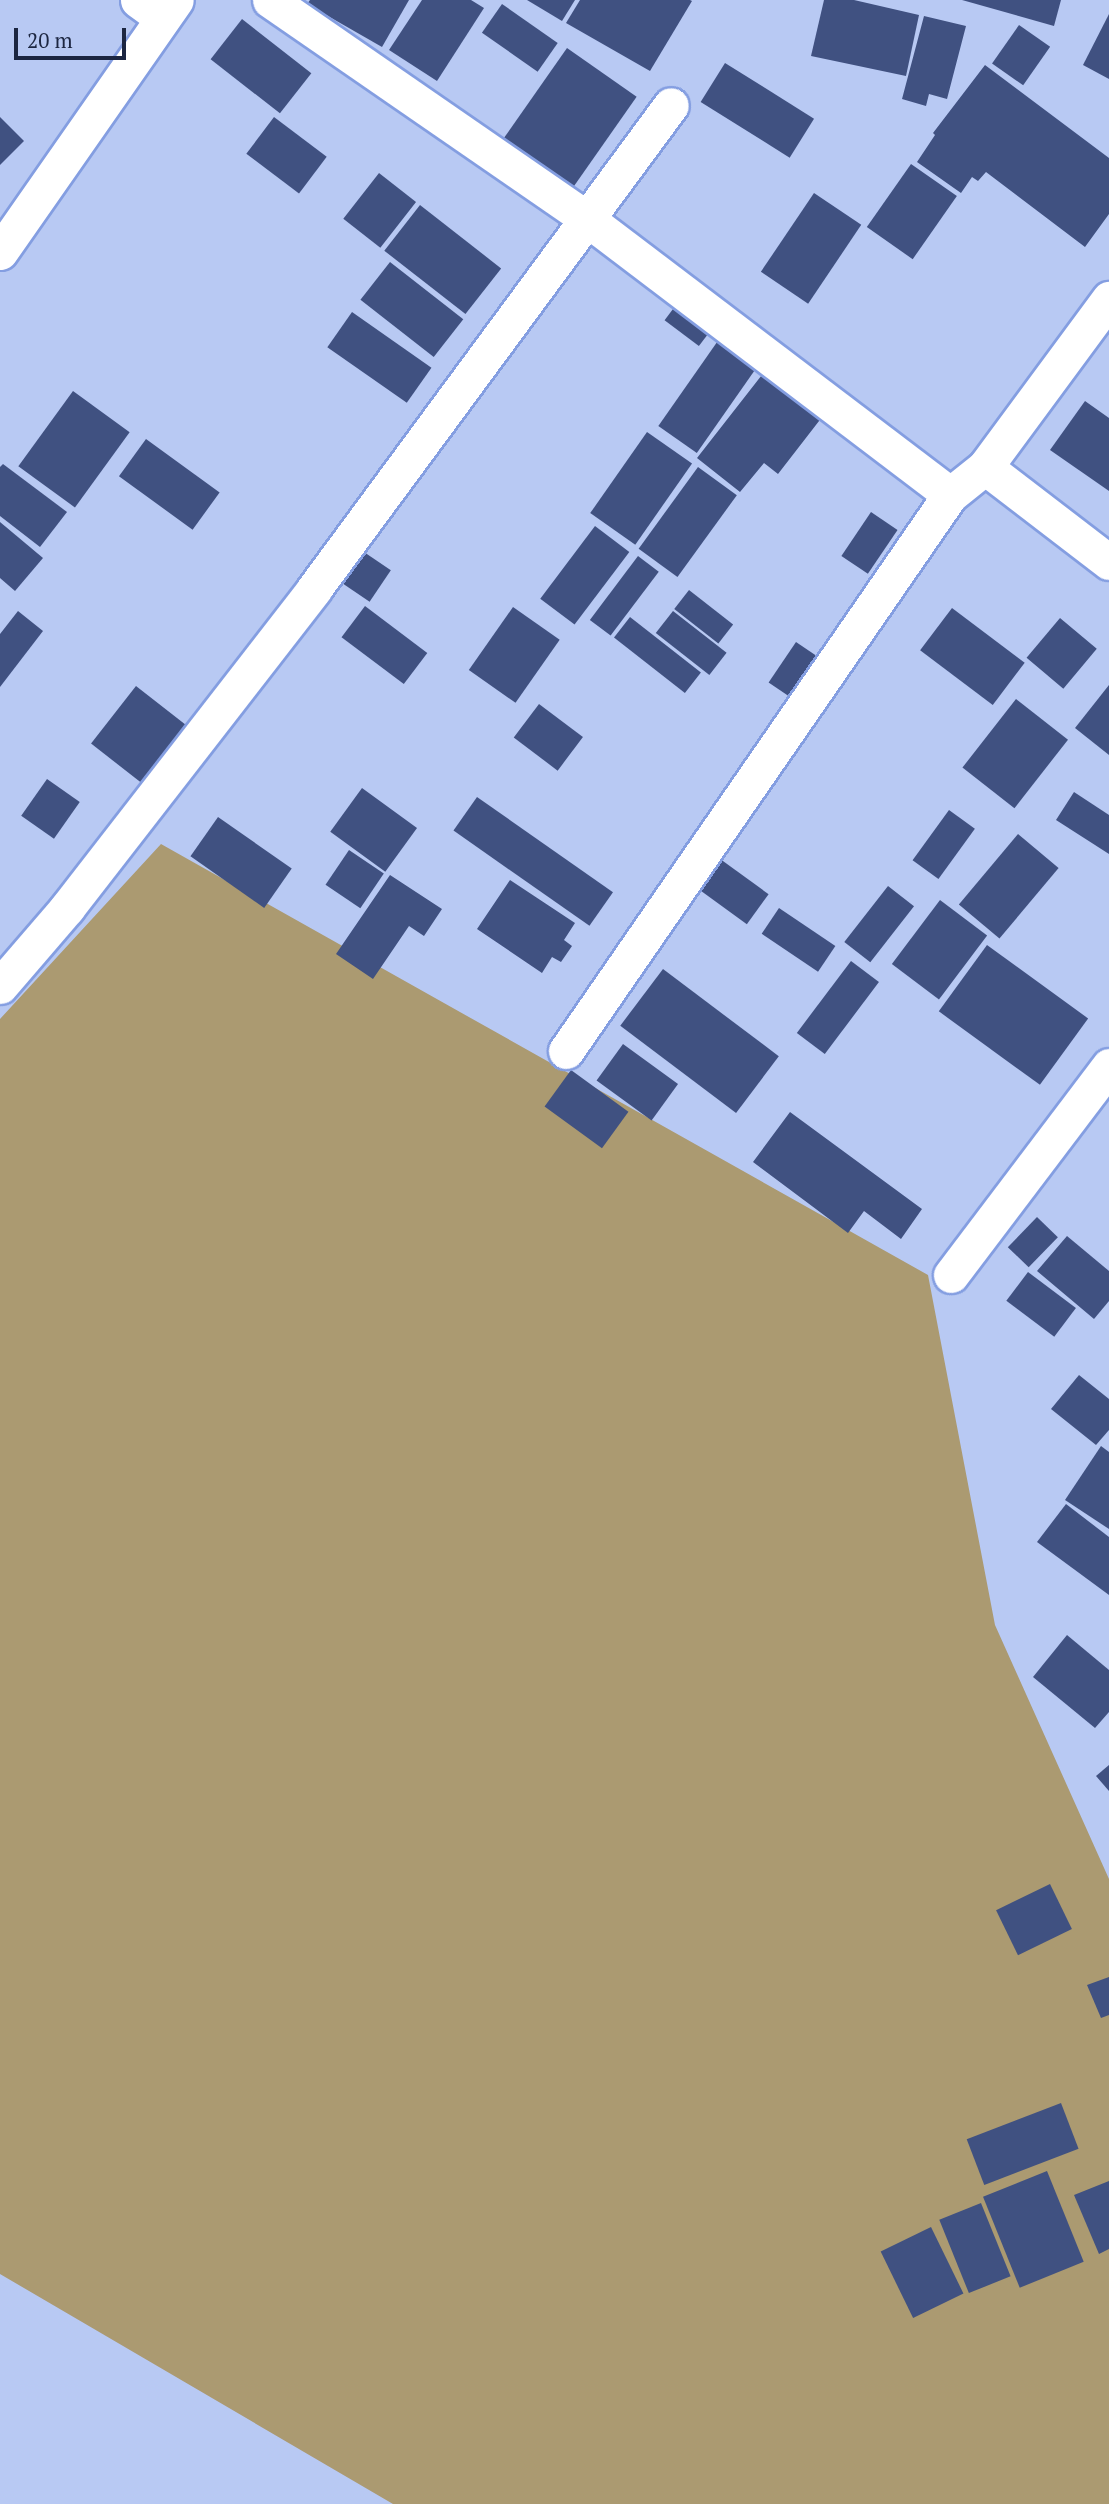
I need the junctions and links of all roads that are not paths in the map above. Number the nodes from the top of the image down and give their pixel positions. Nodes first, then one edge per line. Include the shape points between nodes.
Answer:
1 (270, 0) edge
2 (159, 6) edge
3 (671, 105) dead end
4 (587, 219) junction
5 (0, 252) edge
6 (1109, 299) edge
7 (985, 467) junction
8 (950, 495) junction
9 (1109, 562) edge
10 (0, 986) edge
11 (566, 1051) dead end
12 (1109, 1066) edge
13 (951, 1275) dead end

1 - 4 street
2 - 5 street
3 - 4 street
4 - 8 street
4 - 10 street via 314,589 67,908
6 - 7 street
7 - 8 street
7 - 9 street
8 - 11 street
12 - 13 street

